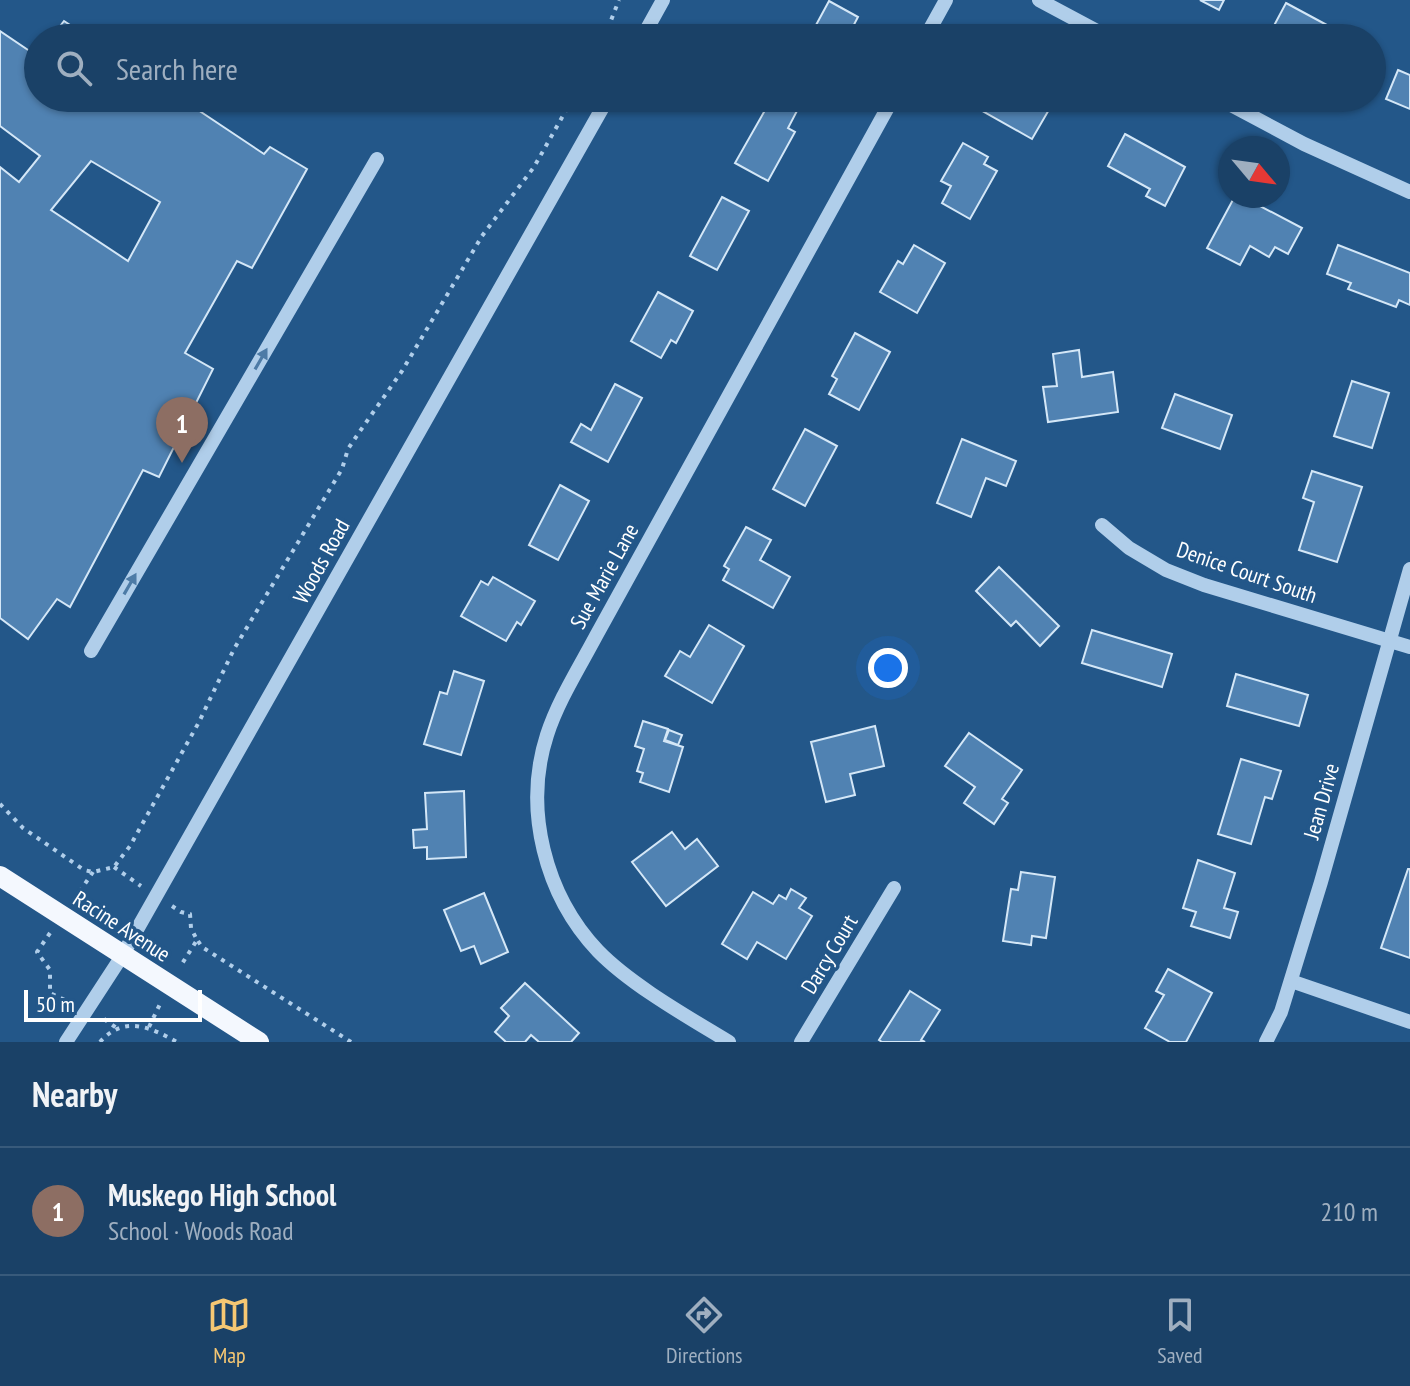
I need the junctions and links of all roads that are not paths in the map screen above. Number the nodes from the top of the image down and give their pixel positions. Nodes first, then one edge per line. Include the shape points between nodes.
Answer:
1 (663, 0) edge
2 (946, 0) edge
3 (1039, 0) edge
4 (650, 24) edge
5 (933, 24) edge
6 (1084, 24) edge
7 (600, 112) edge
8 (885, 112) edge
9 (1244, 112) edge
10 (377, 159) dead end
11 (1410, 192) edge
12 (1102, 525) dead end
13 (1410, 569) edge
14 (1389, 641) junction
15 (1410, 647) edge
16 (91, 651) dead end
17 (0, 876) edge
18 (894, 888) dead end
19 (122, 956) junction
20 (1291, 981) junction
21 (1410, 1022) edge
22 (66, 1042) edge
23 (259, 1042) edge
24 (729, 1042) edge
25 (801, 1042) edge
26 (1266, 1042) edge

1 - 4 street
2 - 5 street
3 - 6 street
7 - 19 street, Woods Road
8 - 24 street, Sue Marie Lane via 596,636 559,708 540,760 539,827 565,908 599,952
9 - 11 street
16 -> 10 street
12 - 14 street, Denice Court South via 1166,570
13 - 14 street, Jean Drive
14 - 15 street, Denice Court South
14 - 20 street, Jean Drive
17 - 19 main road, Racine Avenue
18 - 25 street, Darcy Court
19 - 22 street, Woods Road
19 - 23 main road, Racine Avenue
20 - 21 street
20 - 26 street, Jean Drive

